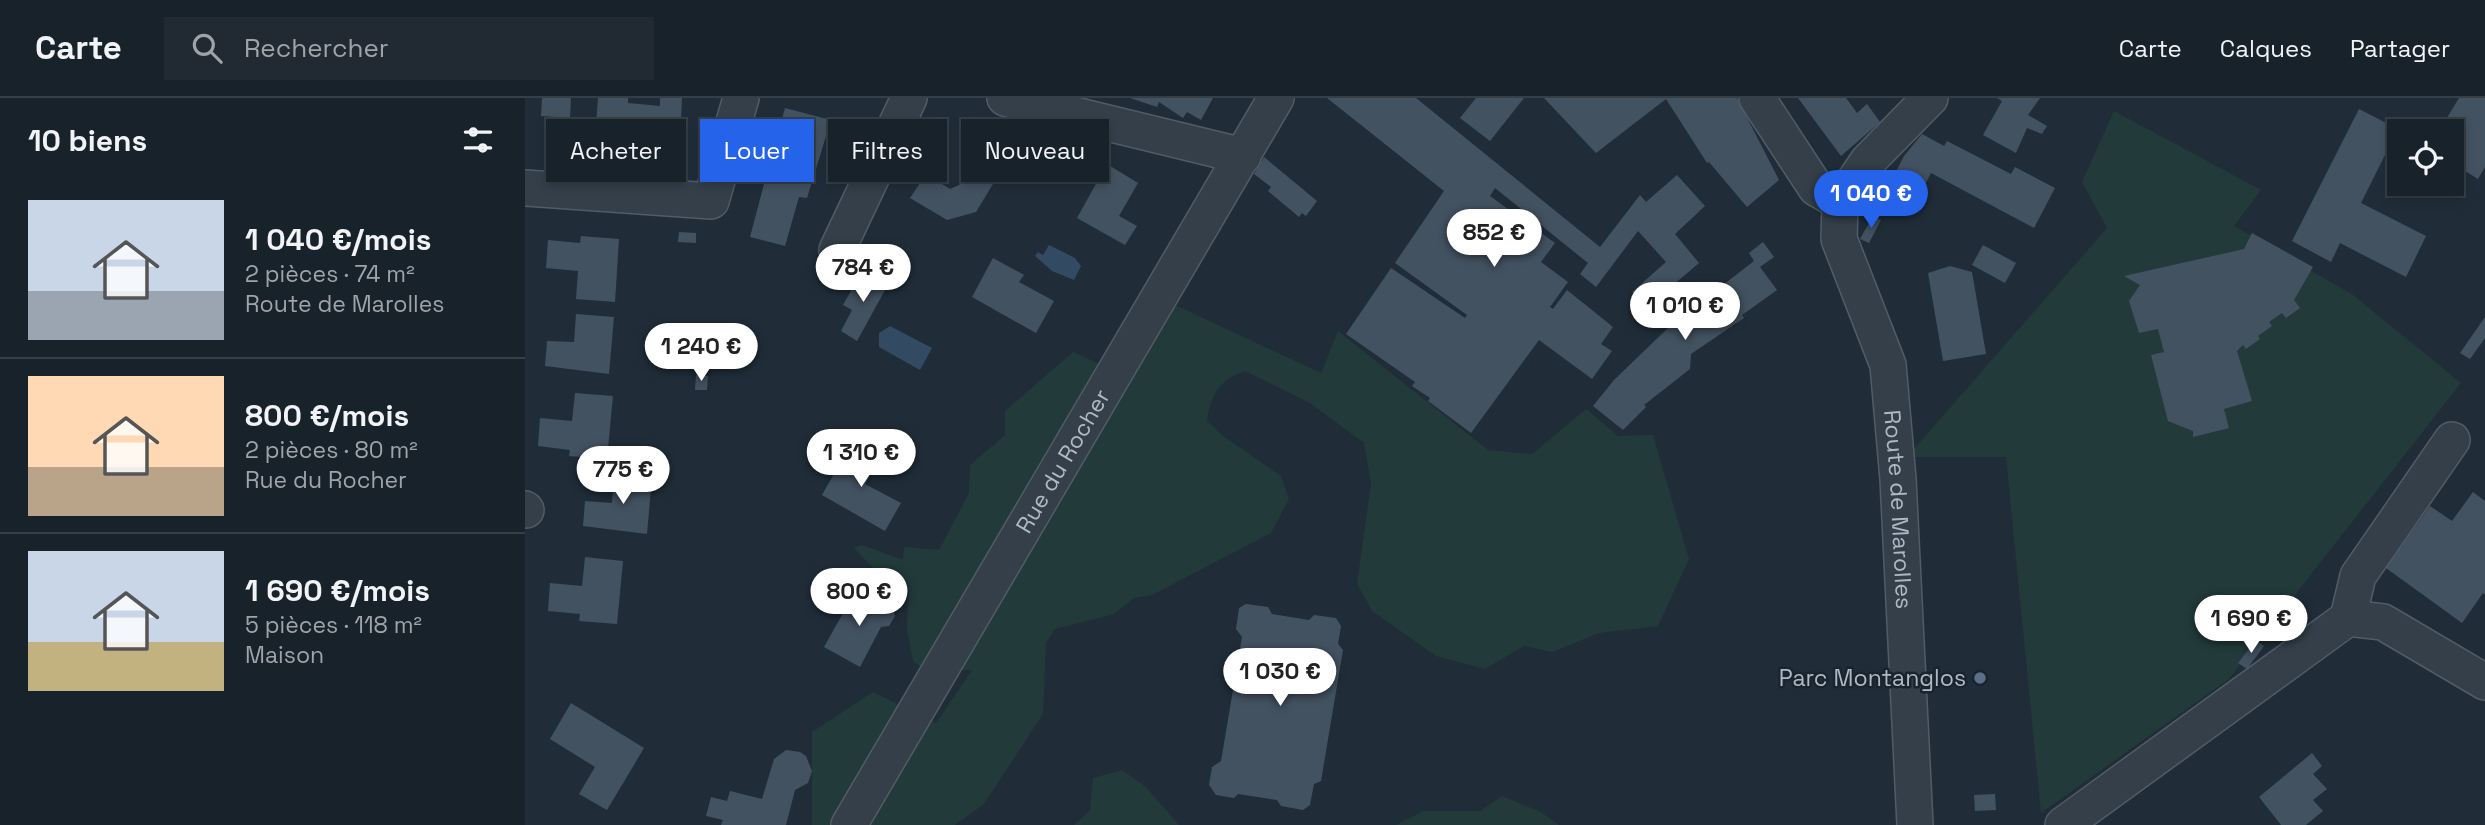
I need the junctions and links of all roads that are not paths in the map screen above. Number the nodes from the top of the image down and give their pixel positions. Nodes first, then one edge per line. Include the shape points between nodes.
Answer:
1 (741, 98) edge
2 (909, 98) edge
3 (1005, 98) edge
4 (1276, 98) edge
5 (1757, 98) edge
6 (1930, 98) edge
7 (1243, 156) junction
8 (525, 188) edge
9 (1840, 202) junction
10 (837, 250) dead end
11 (2452, 440) dead end
12 (2348, 618) junction
13 (2485, 682) edge
14 (849, 825) edge
15 (1916, 825) edge
16 (2063, 825) edge

1 - 8 street via 711,201
2 - 10 street
3 - 7 street
4 - 7 street, Rue du Rocher
5 - 9 street via 1816,188
6 - 9 street via 1868,161
7 - 14 street, Rue du Rocher
9 - 15 street, Route de Marolles via 1839,239 1888,365
11 - 12 street via 2358,576
12 - 13 street via 2383,622
12 - 16 street

